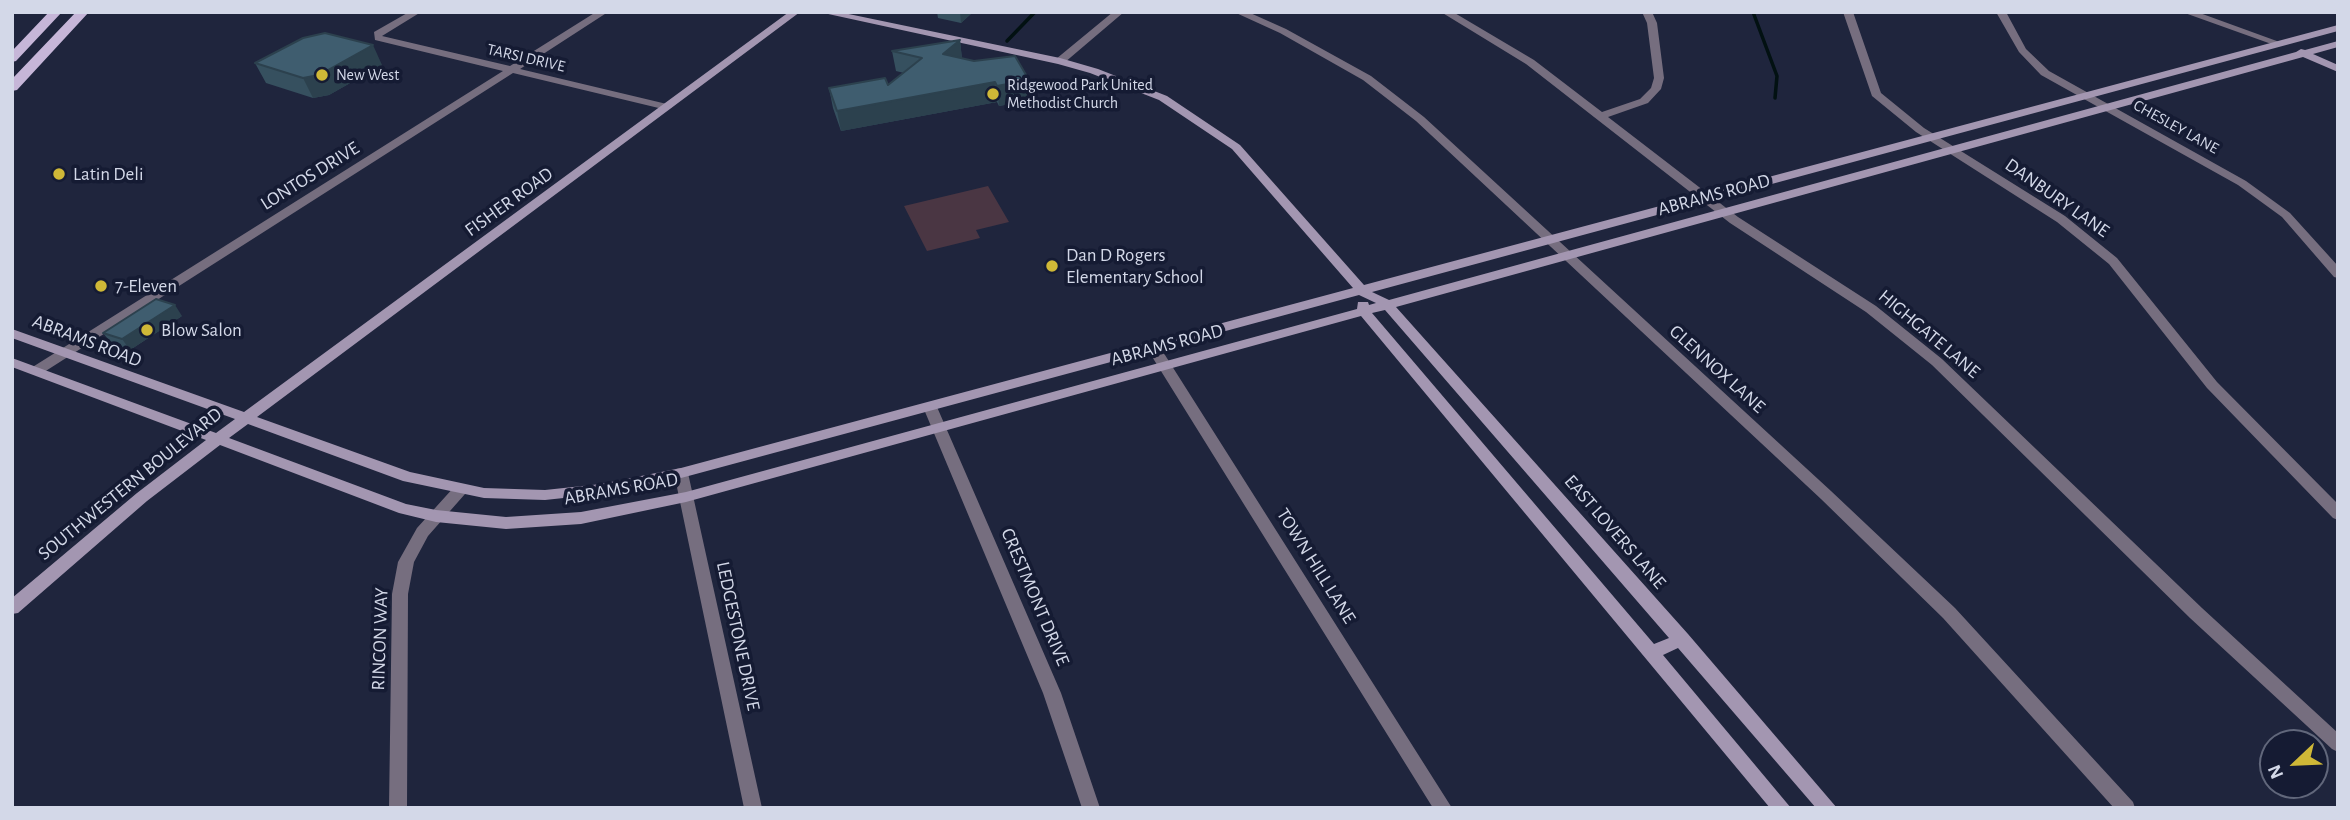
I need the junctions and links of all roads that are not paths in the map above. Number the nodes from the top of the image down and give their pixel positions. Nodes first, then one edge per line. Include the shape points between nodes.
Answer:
1 (56, 12) edge
2 (83, 12) edge
3 (416, 12) edge
4 (603, 12) edge
5 (795, 12) edge
6 (824, 12) edge
7 (1119, 12) edge
8 (1239, 12) edge
9 (1447, 12) edge
10 (1647, 12) edge
11 (1848, 12) edge
12 (2001, 12) edge
13 (2187, 12) edge
14 (2338, 28) edge
15 (61, 36) junction
16 (32, 38) junction
17 (2280, 44) junction
18 (2338, 44) edge
19 (2304, 53) junction
20 (12, 58) edge
21 (1060, 61) junction
22 (2338, 69) edge
23 (511, 71) junction
24 (12, 87) edge
25 (2085, 95) junction
26 (667, 107) junction
27 (2107, 107) junction
28 (1602, 116) junction
29 (1932, 138) junction
30 (1952, 150) junction
31 (1706, 199) junction
32 (1723, 212) junction
33 (1553, 240) junction
34 (1565, 256) junction
35 (2338, 274) edge
36 (1363, 292) junction
37 (1387, 304) junction
38 (1363, 311) junction
39 (12, 334) edge
40 (1153, 348) junction
41 (66, 353) junction
42 (12, 362) edge
43 (1164, 366) junction
44 (36, 371) junction
45 (930, 407) junction
46 (244, 420) junction
47 (940, 427) junction
48 (218, 439) junction
49 (681, 473) junction
50 (460, 490) junction
51 (568, 493) junction
52 (686, 497) junction
53 (2338, 514) edge
54 (436, 516) junction
55 (557, 520) junction
56 (12, 608) edge
57 (1682, 639) junction
58 (1652, 653) junction
59 (2338, 744) edge
60 (398, 808) edge
61 (753, 808) edge
62 (1091, 808) edge
63 (1443, 808) edge
64 (1782, 808) edge
65 (1828, 808) edge
66 (2126, 808) edge

1 - 16 main road
2 - 15 main road
3 - 23 street, TARSI DRIVE via 377,34 378,38
4 - 23 street, LONTOS DRIVE
5 - 26 main road, FISHER ROAD
6 - 21 main road, EAST LOVERS LANE
7 - 21 street
8 - 33 street, GLENNOX LANE via 1319,50 1394,97
9 - 28 street, HIGHGATE LANE via 1530,62
10 - 28 street via 1659,78 1656,89 1644,101
11 - 29 street, DANBURY LANE via 1876,94
12 - 25 street, CHESLEY LANE via 2030,62
13 - 17 street
14 - 17 main road, ABRAMS ROAD
15 - 16 main road
15 - 24 main road
16 - 20 main road
17 - 19 main road
17 - 25 main road, ABRAMS ROAD
18 - 19 main road, ABRAMS ROAD
19 - 22 main road
19 - 27 main road, ABRAMS ROAD
21 - 36 main road, EAST LOVERS LANE via 1163,98 1237,146
23 - 26 street, TARSI DRIVE
23 - 41 street, LONTOS DRIVE
25 - 27 street, CHESLEY LANE
25 - 29 main road, ABRAMS ROAD
26 - 46 main road, FISHER ROAD
27 - 30 main road, ABRAMS ROAD
27 - 35 street, CHESLEY LANE via 2215,166 2275,207
28 - 31 street, HIGHGATE LANE
29 - 30 street, DANBURY LANE
29 - 31 main road, ABRAMS ROAD
30 - 32 main road, ABRAMS ROAD
30 - 53 street, DANBURY LANE via 2061,219 2113,261 2212,385
31 - 32 street, HIGHGATE LANE
31 - 33 main road, ABRAMS ROAD
32 - 34 main road, ABRAMS ROAD
32 - 59 street, HIGHGATE LANE via 1871,309 1937,362
33 - 34 street, GLENNOX LANE
33 - 36 main road, ABRAMS ROAD
34 - 37 main road, ABRAMS ROAD
34 - 66 street, GLENNOX LANE via 1948,613
36 - 37 main road, EAST LOVERS LANE
36 - 38 main road
36 - 40 main road, ABRAMS ROAD
37 - 38 main road, ABRAMS ROAD
37 - 57 main road, EAST LOVERS LANE
38 - 43 main road, ABRAMS ROAD
38 - 58 main road
39 - 41 main road, ABRAMS ROAD
40 - 43 street, TOWN HILL LANE
40 - 45 main road, ABRAMS ROAD
41 - 44 street, LONTOS DRIVE
41 - 46 main road, ABRAMS ROAD
42 - 44 main road, ABRAMS ROAD
43 - 47 main road, ABRAMS ROAD
43 - 63 street, TOWN HILL LANE
44 - 48 main road, ABRAMS ROAD
45 - 47 street, CRESTMONT DRIVE
45 - 49 main road, ABRAMS ROAD
46 - 48 main road, SOUTHWESTERN BOULEVARD
46 - 50 main road, ABRAMS ROAD via 408,477
47 - 52 main road, ABRAMS ROAD
47 - 62 street, CRESTMONT DRIVE via 1052,693
48 - 54 main road, ABRAMS ROAD via 370,497
48 - 56 main road, SOUTHWESTERN BOULEVARD
49 - 51 main road, ABRAMS ROAD
49 - 52 street, LEDGESTONE DRIVE
50 - 51 main road, ABRAMS ROAD
50 - 54 street, RINCON WAY
51 - 55 main road
52 - 55 main road, ABRAMS ROAD
52 - 61 street, LEDGESTONE DRIVE
54 - 55 main road, ABRAMS ROAD via 506,523
54 - 60 street, RINCON WAY via 406,562 400,594
57 - 58 main road
57 - 65 main road, EAST LOVERS LANE
58 - 64 main road

